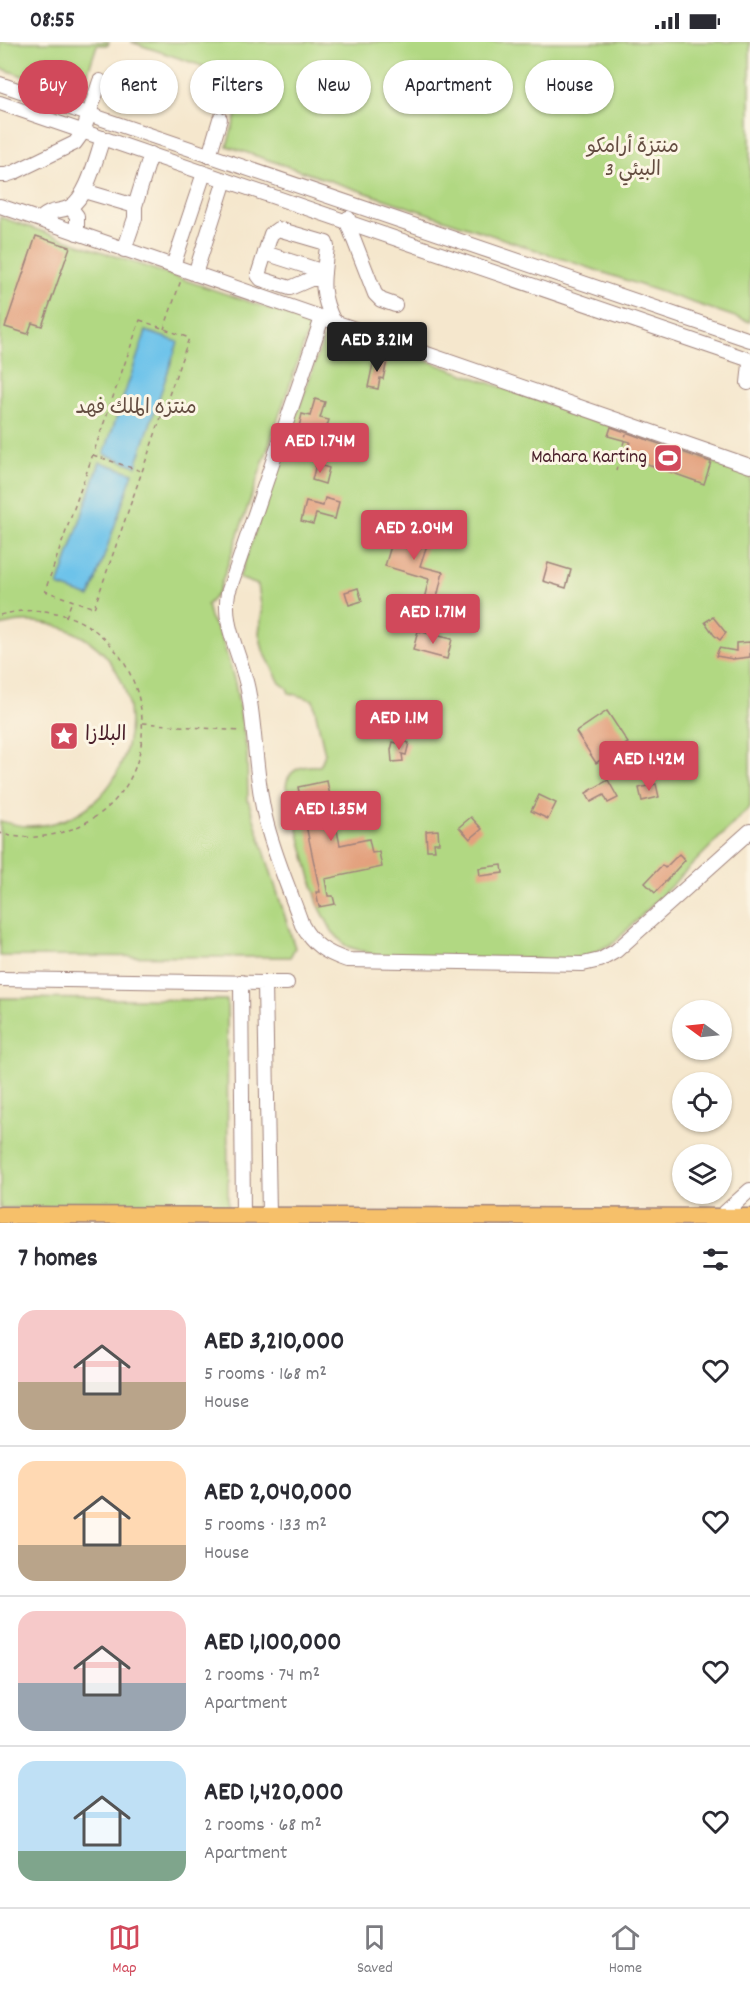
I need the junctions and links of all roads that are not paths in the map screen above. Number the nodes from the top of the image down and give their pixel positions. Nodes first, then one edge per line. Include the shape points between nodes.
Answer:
1 (100, 81) dead end
2 (0, 84) edge
3 (0, 103) edge
4 (89, 115) junction
5 (220, 119) dead end
6 (83, 132) junction
7 (103, 138) junction
8 (189, 149) junction
9 (151, 154) junction
10 (209, 156) junction
11 (183, 166) junction
12 (204, 173) junction
13 (0, 175) edge
14 (269, 177) junction
15 (225, 180) junction
16 (84, 191) junction
17 (264, 193) junction
18 (353, 205) junction
19 (0, 206) edge
20 (135, 206) junction
21 (70, 207) junction
22 (40, 219) junction
23 (347, 222) junction
24 (77, 233) junction
25 (124, 250) junction
26 (265, 253) junction
27 (540, 268) junction
28 (184, 270) junction
29 (323, 275) junction
30 (534, 285) junction
31 (395, 305) dead end
32 (328, 320) junction
33 (750, 340) edge
34 (750, 362) edge
35 (748, 383) dead end
36 (750, 466) edge
37 (750, 831) edge
38 (0, 979) edge
39 (241, 982) junction
40 (265, 982) junction
41 (287, 983) dead end
42 (750, 1190) edge
43 (243, 1214) junction
44 (269, 1214) junction
45 (0, 1215) edge
46 (721, 1216) junction
47 (750, 1217) edge

1 - 4 street
2 - 4 street
3 - 6 street
4 - 6 street
4 - 8 street
5 - 10 street
6 - 7 street
6 - 13 street via 75,143 15,172
7 - 9 street
7 - 16 street
8 - 10 street
8 - 11 street
9 - 11 street
9 - 20 street
10 - 14 street
11 - 12 street
12 - 15 street
12 - 28 street
14 - 17 street
14 - 18 street
15 - 17 street
15 - 28 street
16 - 20 street
16 - 21 street
17 - 23 street
18 - 23 street
18 - 27 street
19 - 22 street
20 - 25 street
21 - 22 street via 48,212
21 - 24 street via 77,216
22 - 24 street
23 - 30 street
23 - 31 street via 375,294
24 - 25 street
25 - 28 street
26 - 29 street
26 - 29 street via 258,274 261,279 290,288
26 - 29 street via 271,234 278,229 320,240 327,247
27 - 30 street
27 - 33 street
28 - 32 street
29 - 32 street
30 - 34 street
32 - 36 street
32 - 37 street via 226,604 248,693 265,819 309,938 320,948 347,960 583,964 600,960 616,951
34 - 35 street
38 - 39 street
39 - 40 street
39 - 43 street
40 - 41 street
40 - 44 street
42 - 46 street
43 - 44 main road
43 - 45 main road
44 - 46 main road
46 - 47 main road

